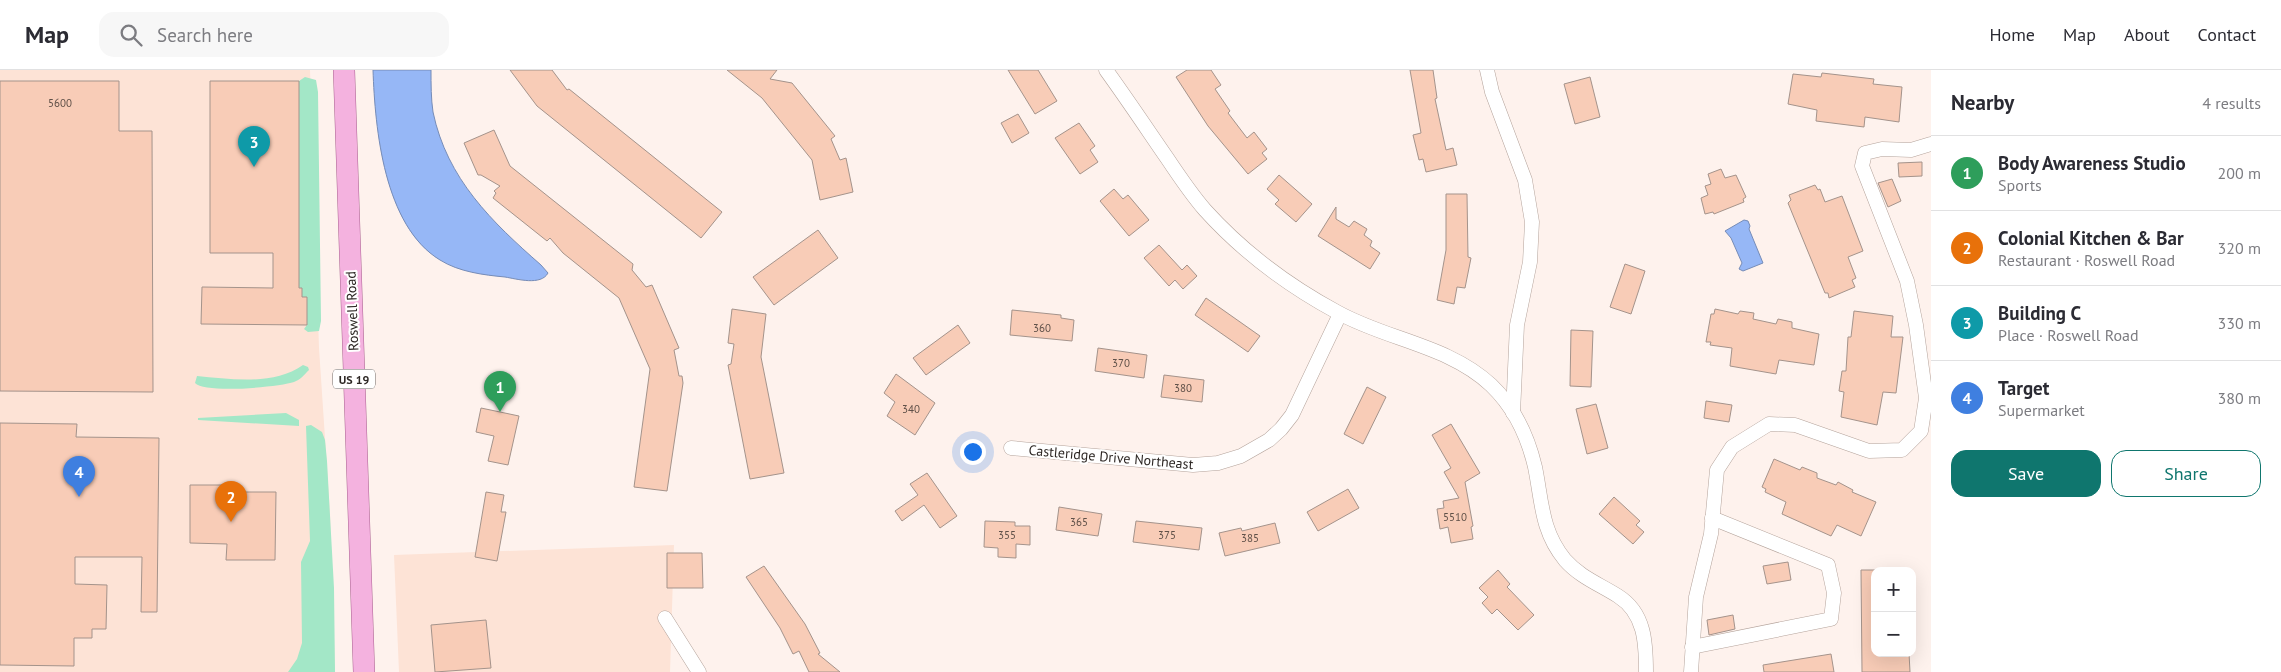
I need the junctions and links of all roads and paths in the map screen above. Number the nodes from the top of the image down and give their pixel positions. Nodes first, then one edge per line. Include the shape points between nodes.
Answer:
1 (344, 70) edge
2 (1106, 70) edge
3 (1487, 70) edge
4 (1931, 144) edge
5 (1340, 314) junction
6 (1513, 413) junction
7 (1011, 448) dead end
8 (1712, 518) junction
9 (665, 618) dead end
10 (1692, 647) junction
11 (364, 672) edge
12 (700, 672) edge
13 (1646, 672) edge
14 (1691, 672) edge

1 - 11 main road, Roswell Road / US 19
2 - 5 street via 1205,210 1265,266
3 - 6 street via 1525,180 1532,222 1530,262 1517,325
4 - 8 street via 1911,150 1882,149 1865,153 1862,166 1908,281 1926,398 1921,431 1902,450 1869,451 1795,425 1769,424 1732,447 1717,470
5 - 6 street via 1466,365 1492,386
5 - 7 street, Castleridge Drive Northeast via 1292,415 1269,440 1241,456 1218,463 1194,465
6 - 13 street via 1531,451 1541,512 1554,544 1581,575 1618,596 1637,615 1646,645
8 - 10 street via 1696,597
8 - 10 street via 1828,565 1834,593 1831,619
9 - 12 street
10 - 14 street

